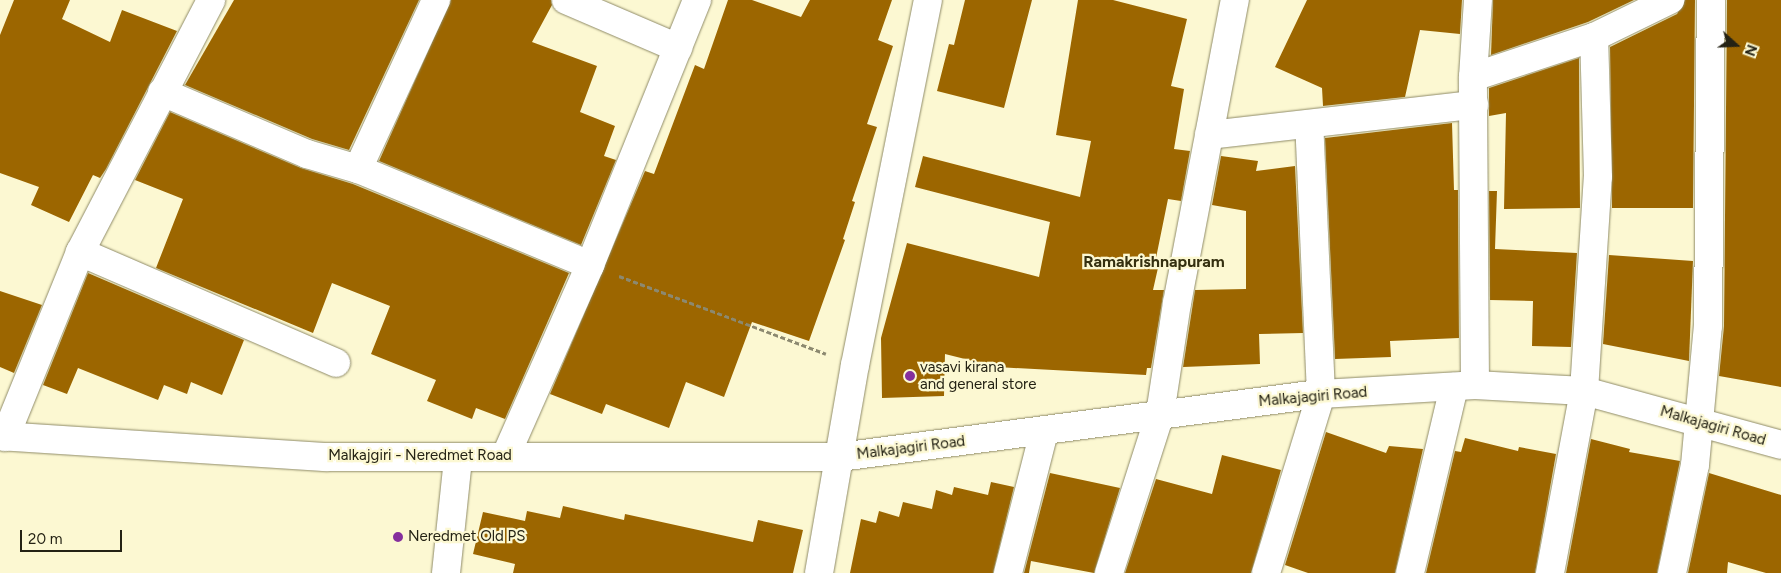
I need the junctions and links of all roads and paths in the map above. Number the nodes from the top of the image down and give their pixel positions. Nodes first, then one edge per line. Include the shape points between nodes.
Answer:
1 (436, 0) edge
2 (566, 0) edge
3 (697, 0) edge
4 (928, 0) edge
5 (1235, 0) edge
6 (1478, 0) edge
7 (1670, 0) edge
8 (1711, 0) edge
9 (205, 2) edge
10 (1594, 37) junction
11 (678, 48) junction
12 (1473, 77) junction
13 (162, 92) junction
14 (1474, 105) junction
15 (1309, 124) junction
16 (1209, 135) junction
17 (358, 169) junction
18 (80, 252) junction
19 (590, 265) junction
20 (336, 363) dead end
21 (855, 365) junction
22 (1465, 386) junction
23 (1584, 391) junction
24 (1321, 394) junction
25 (1160, 414) junction
26 (1699, 421) junction
27 (1044, 432) junction
28 (2, 436) edge
29 (1781, 445) edge
30 (506, 456) junction
31 (840, 457) junction
32 (458, 458) junction
33 (1013, 572) edge
34 (446, 573) edge
35 (819, 573) edge
36 (1109, 573) edge
37 (1266, 573) edge
38 (1410, 573) edge
39 (1550, 573) edge
40 (1672, 573) edge

1 - 17 street
2 - 11 street
3 - 11 street
4 - 21 street
5 - 16 street
6 - 12 street
7 - 10 street
8 - 26 street via 1708,326
9 - 13 street
10 - 12 street
10 - 23 street via 1598,177
11 - 19 street
12 - 14 street
13 - 17 street via 307,154
13 - 18 street
14 - 15 street
14 - 22 street
15 - 16 street
15 - 24 street
16 - 25 street
17 - 19 street
18 - 20 street
18 - 28 street
19 - 21 path
19 - 30 street
21 - 31 street
22 - 23 street, Malkajagiri Road
22 - 24 street, Malkajagiri Road
22 - 38 street
23 - 26 street, Malkajagiri Road
23 - 39 street
24 - 25 street, Malkajagiri Road
24 - 37 street
25 - 27 street, Malkajagiri Road
25 - 36 street
26 - 29 street, Malkajagiri Road
26 - 40 street via 1695,465
27 - 31 street, Malkajagiri Road
27 - 33 street
28 - 32 street, Malkajgiri - Neredmet Road via 325,457
30 - 31 street, Malkajgiri - Neredmet Road
30 - 32 street, Malkajgiri - Neredmet Road
31 - 35 street
32 - 34 street

